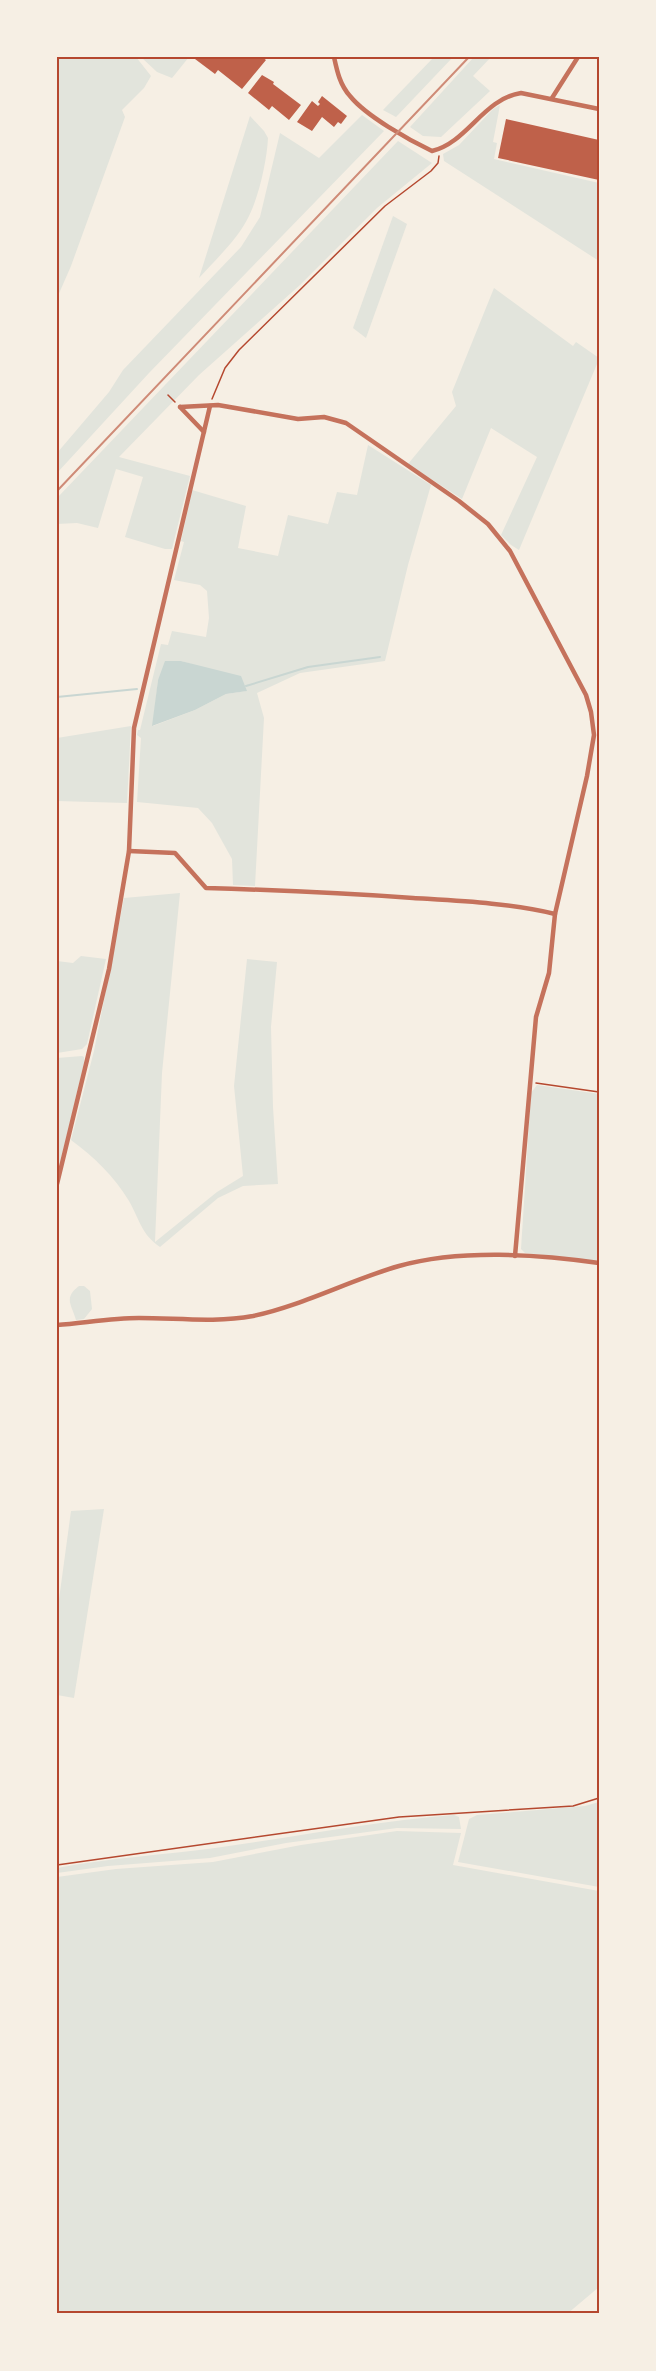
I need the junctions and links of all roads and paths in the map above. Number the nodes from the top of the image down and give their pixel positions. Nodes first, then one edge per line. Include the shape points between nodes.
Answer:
1 (334, 57) edge
2 (578, 57) edge
3 (552, 99) junction
4 (599, 109) edge
5 (441, 149) junction
6 (168, 395) dead end
7 (210, 406) junction
8 (180, 407) junction
9 (204, 432) junction
10 (129, 851) junction
11 (555, 914) junction
12 (529, 1082) junction
13 (599, 1092) edge
14 (57, 1184) edge
15 (515, 1256) junction
16 (599, 1263) edge
17 (57, 1325) edge
18 (599, 1798) edge
19 (57, 1865) edge

1 - 5 street via 350,98 409,140 432,151
2 - 3 street
3 - 4 street
3 - 5 street via 521,93 509,95 495,102
5 - 7 path via 438,163 431,171 385,206 239,350 225,368
6 - 8 path
7 - 8 street
7 - 9 street
7 - 11 street via 298,419 324,417 346,423 459,501 488,524 510,551 586,695 594,735
8 - 9 street
9 - 10 street via 134,728
10 - 11 street via 176,853 206,888 488,903
10 - 14 street via 109,969
11 - 12 street via 549,973 536,1017
12 - 13 path
12 - 15 street
15 - 16 street
15 - 17 street via 427,1259 385,1270 287,1307 245,1317 137,1318
18 - 19 path via 573,1806 399,1817

